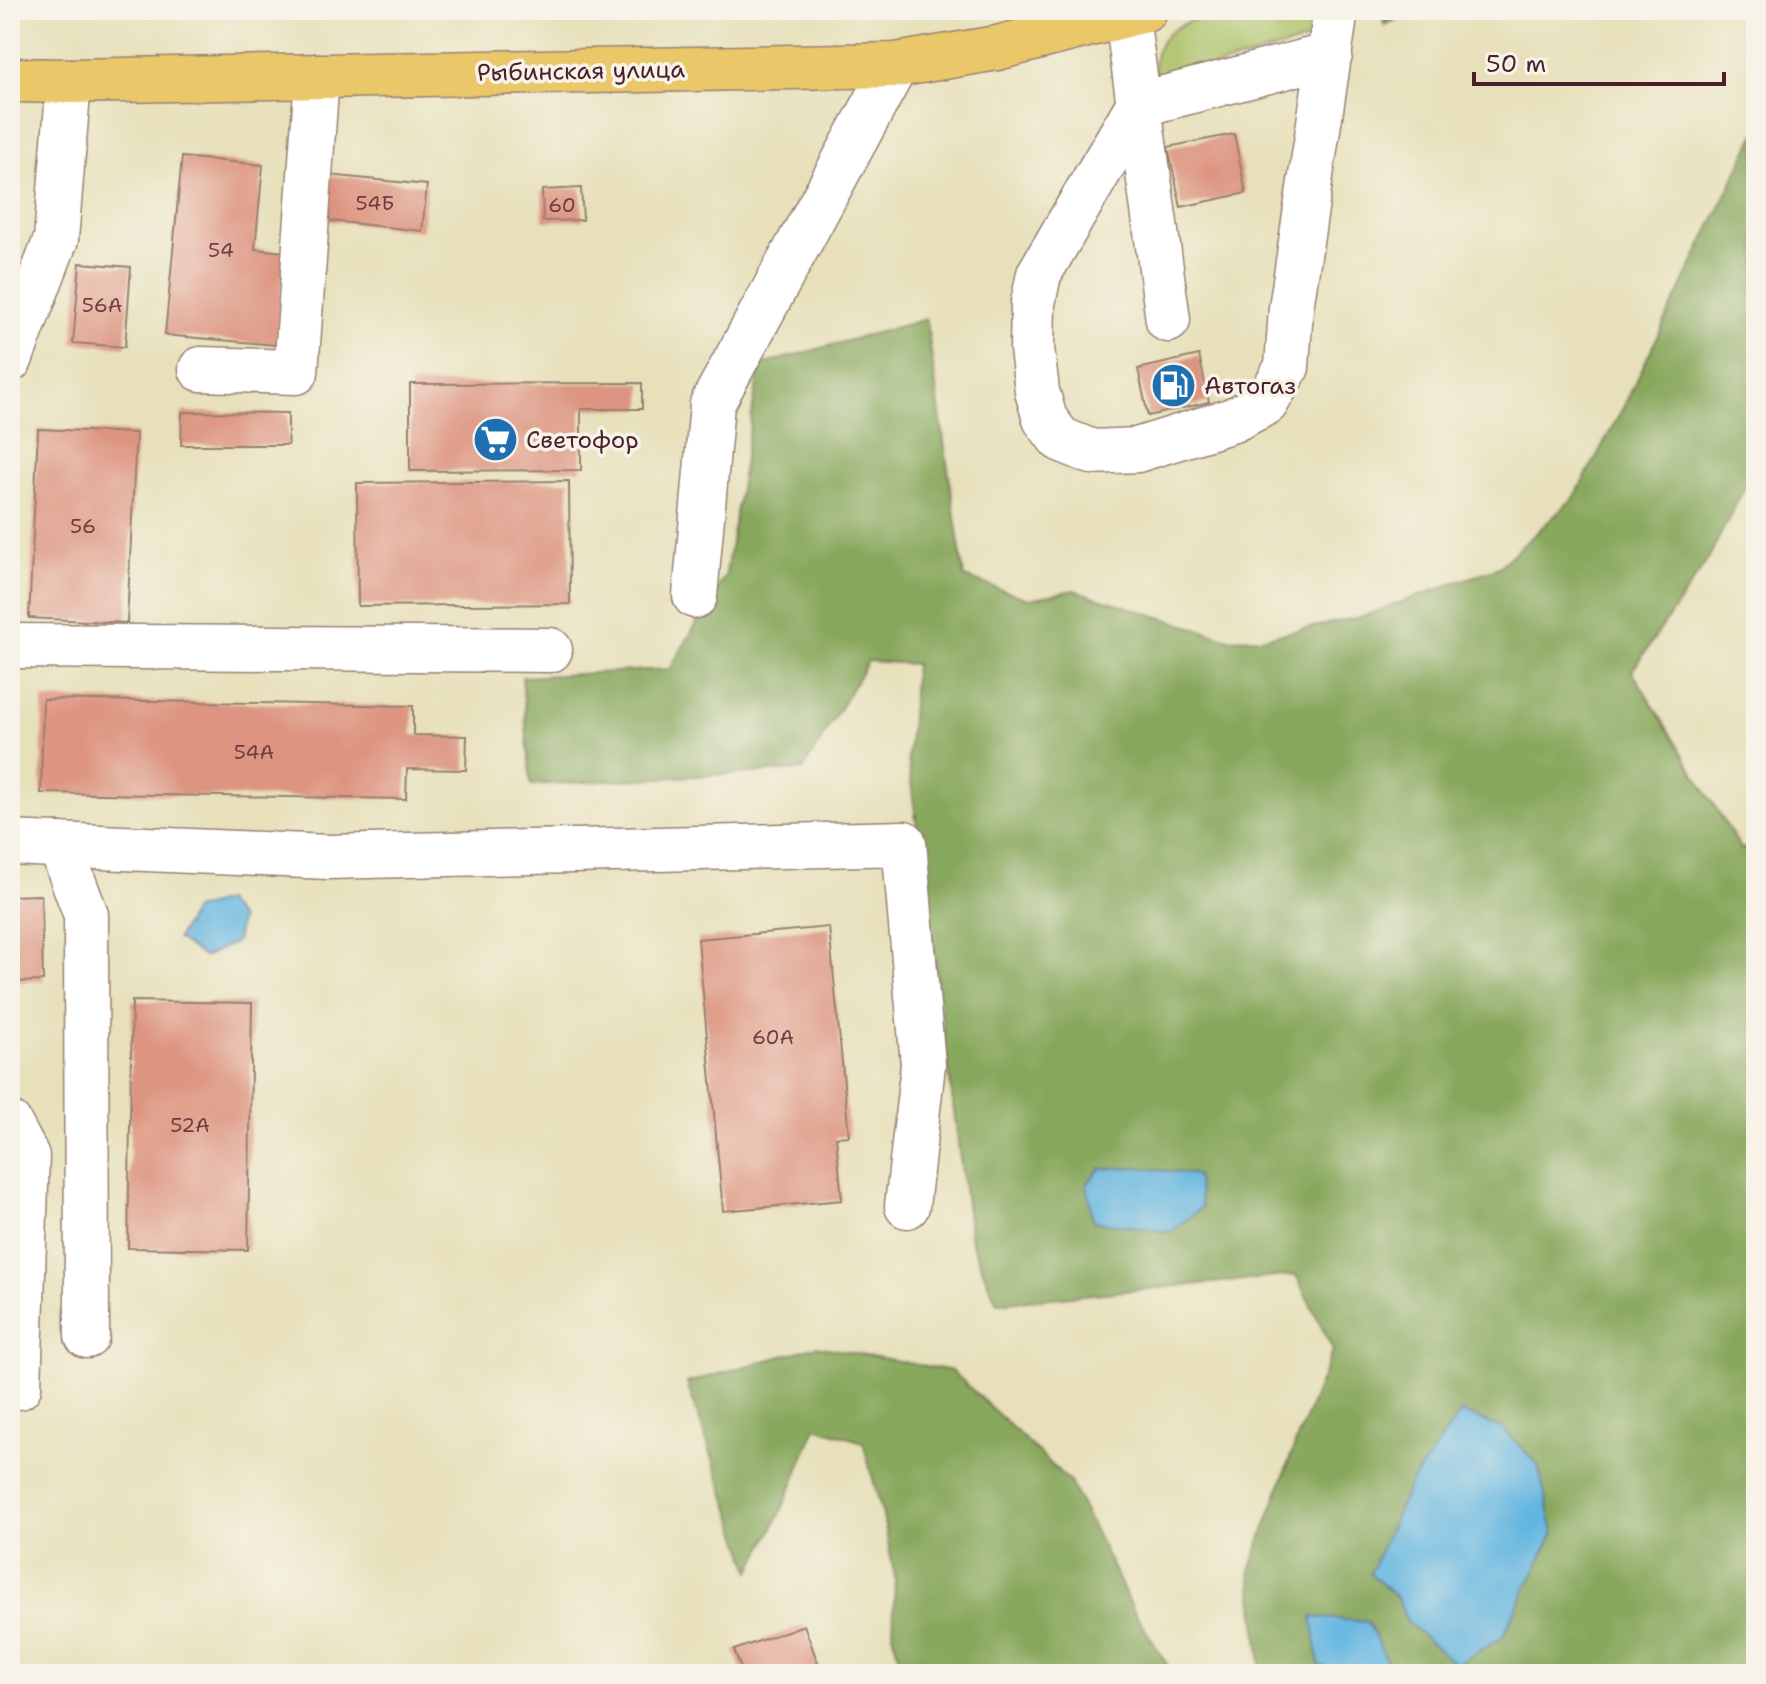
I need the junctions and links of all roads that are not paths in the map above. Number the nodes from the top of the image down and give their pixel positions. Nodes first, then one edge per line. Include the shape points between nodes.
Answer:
1 (1336, 10) edge
2 (1136, 13) edge
3 (1330, 55) junction
4 (896, 65) junction
5 (317, 76) junction
6 (10, 80) edge
7 (69, 81) junction
8 (1138, 105) junction
9 (1168, 320) dead end
10 (10, 360) edge
11 (201, 369) dead end
12 (695, 596) dead end
13 (10, 646) edge
14 (550, 650) dead end
15 (10, 843) edge
16 (60, 845) junction
17 (10, 1124) edge
18 (907, 1206) dead end
19 (87, 1336) dead end
20 (10, 1387) edge

1 - 3 street
2 - 4 main road, Рыбинская улица via 997,48
2 - 8 street
3 - 8 street
3 - 8 street via 1291,308 1287,367 1266,403 1219,425 1137,450 1092,452 1060,439 1045,419 1032,348 1033,303 1039,274 1054,244
4 - 5 main road, Рыбинская улица
4 - 12 street via 712,404
5 - 7 main road, Рыбинская улица
5 - 11 street via 296,372
6 - 7 main road, Рыбинская улица
7 - 10 street via 56,239
8 - 9 street
13 - 14 street
15 - 16 street
16 - 18 street via 328,857 904,843 923,1065
16 - 19 street via 86,915
17 - 20 street via 27,1156 19,1387

